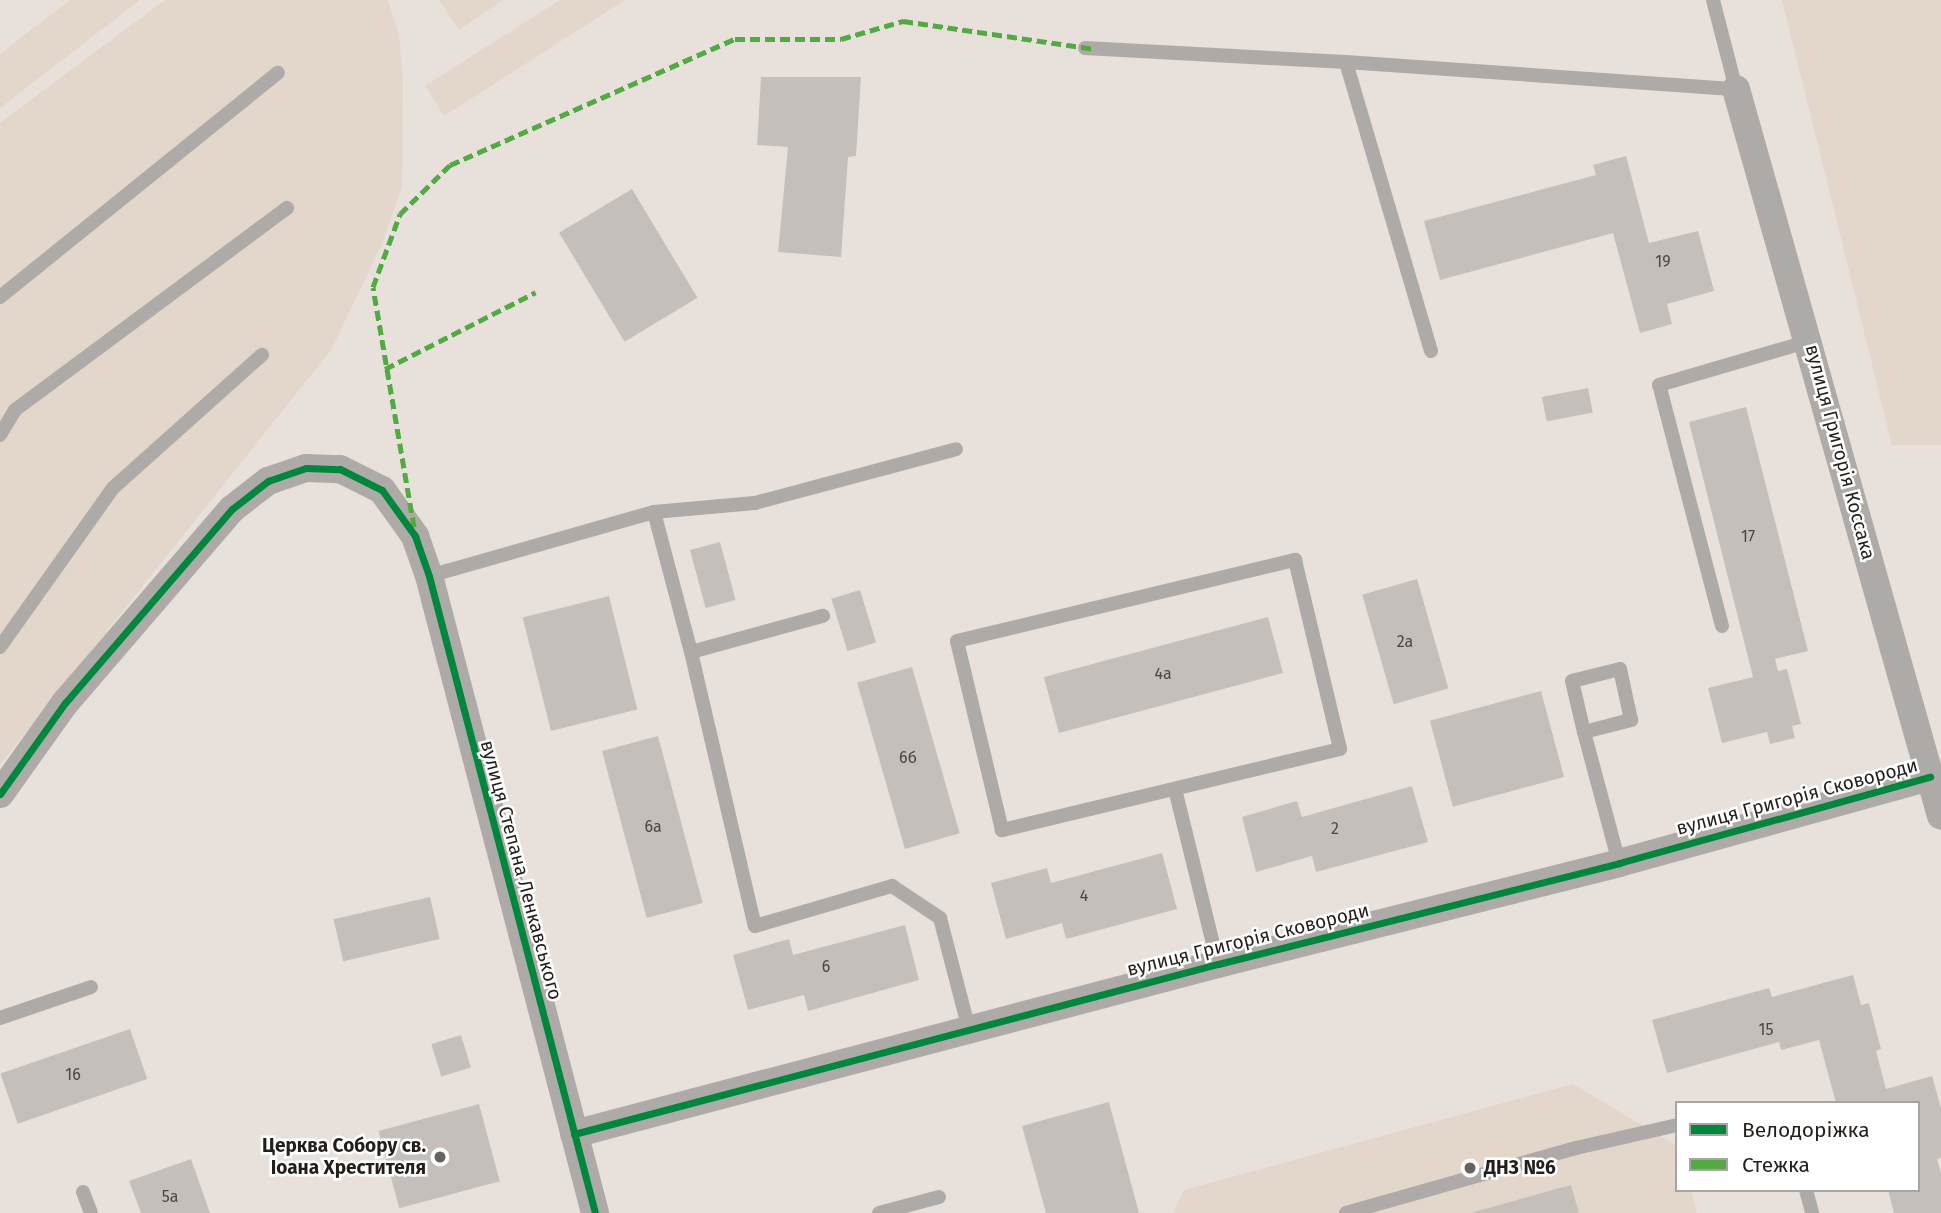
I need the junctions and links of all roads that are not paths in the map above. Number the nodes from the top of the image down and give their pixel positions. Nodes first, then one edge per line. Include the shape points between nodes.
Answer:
1 (1713, 0) edge
2 (1085, 48) dead end
3 (1346, 62) junction
4 (278, 73) dead end
5 (1735, 89) junction
6 (287, 208) dead end
7 (0, 297) edge
8 (1809, 341) junction
9 (1431, 351) dead end
10 (262, 355) dead end
11 (0, 435) edge
12 (956, 449) dead end
13 (654, 512) junction
14 (429, 576) junction
15 (824, 616) dead end
16 (1722, 626) dead end
17 (0, 647) edge
18 (691, 652) junction
19 (1584, 732) junction
20 (1930, 777) junction
21 (1175, 789) junction
22 (0, 794) edge
23 (1941, 816) edge
24 (1619, 863) junction
25 (1219, 964) junction
26 (91, 986) dead end
27 (0, 1018) edge
28 (969, 1029) junction
29 (1675, 1125) edge
30 (574, 1134) junction
31 (83, 1192) dead end
32 (1807, 1192) edge
33 (939, 1197) dead end
34 (91, 1213) edge
35 (595, 1213) edge
36 (879, 1213) edge
37 (1346, 1213) edge
38 (1812, 1213) edge

1 - 5 lane
2 - 3 lane
3 - 5 lane
3 - 9 lane
4 - 7 lane
5 - 8 street, вулиця Григорія Коссака
6 - 11 lane via 15,410
8 - 16 lane via 1659,385
8 - 20 street, вулиця Григорія Коссака
10 - 17 lane via 113,488
12 - 13 lane via 755,503
13 - 14 lane
13 - 18 lane
14 - 22 street, вулиця Степана Ленкавського via 415,536 382,491 340,469 306,468 268,481 232,509 65,703
14 - 30 street, вулиця Степана Ленкавського
15 - 18 lane
18 - 28 lane via 755,926 892,886 940,918
19 - 19 lane via 1572,681 1620,669 1631,720
19 - 24 lane
20 - 23 street, вулиця Григорія Коссака
20 - 24 street, вулиця Григорія Сковороди
21 - 21 lane via 1340,749 1295,560 957,641 1002,830
21 - 25 lane
24 - 25 street, вулиця Григорія Сковороди
25 - 28 street, вулиця Григорія Сковороди
26 - 27 lane
28 - 30 street, вулиця Григорія Сковороди
29 - 37 lane via 1576,1148
30 - 35 street, вулиця Степана Ленкавського
31 - 34 lane
32 - 38 lane
33 - 36 lane

